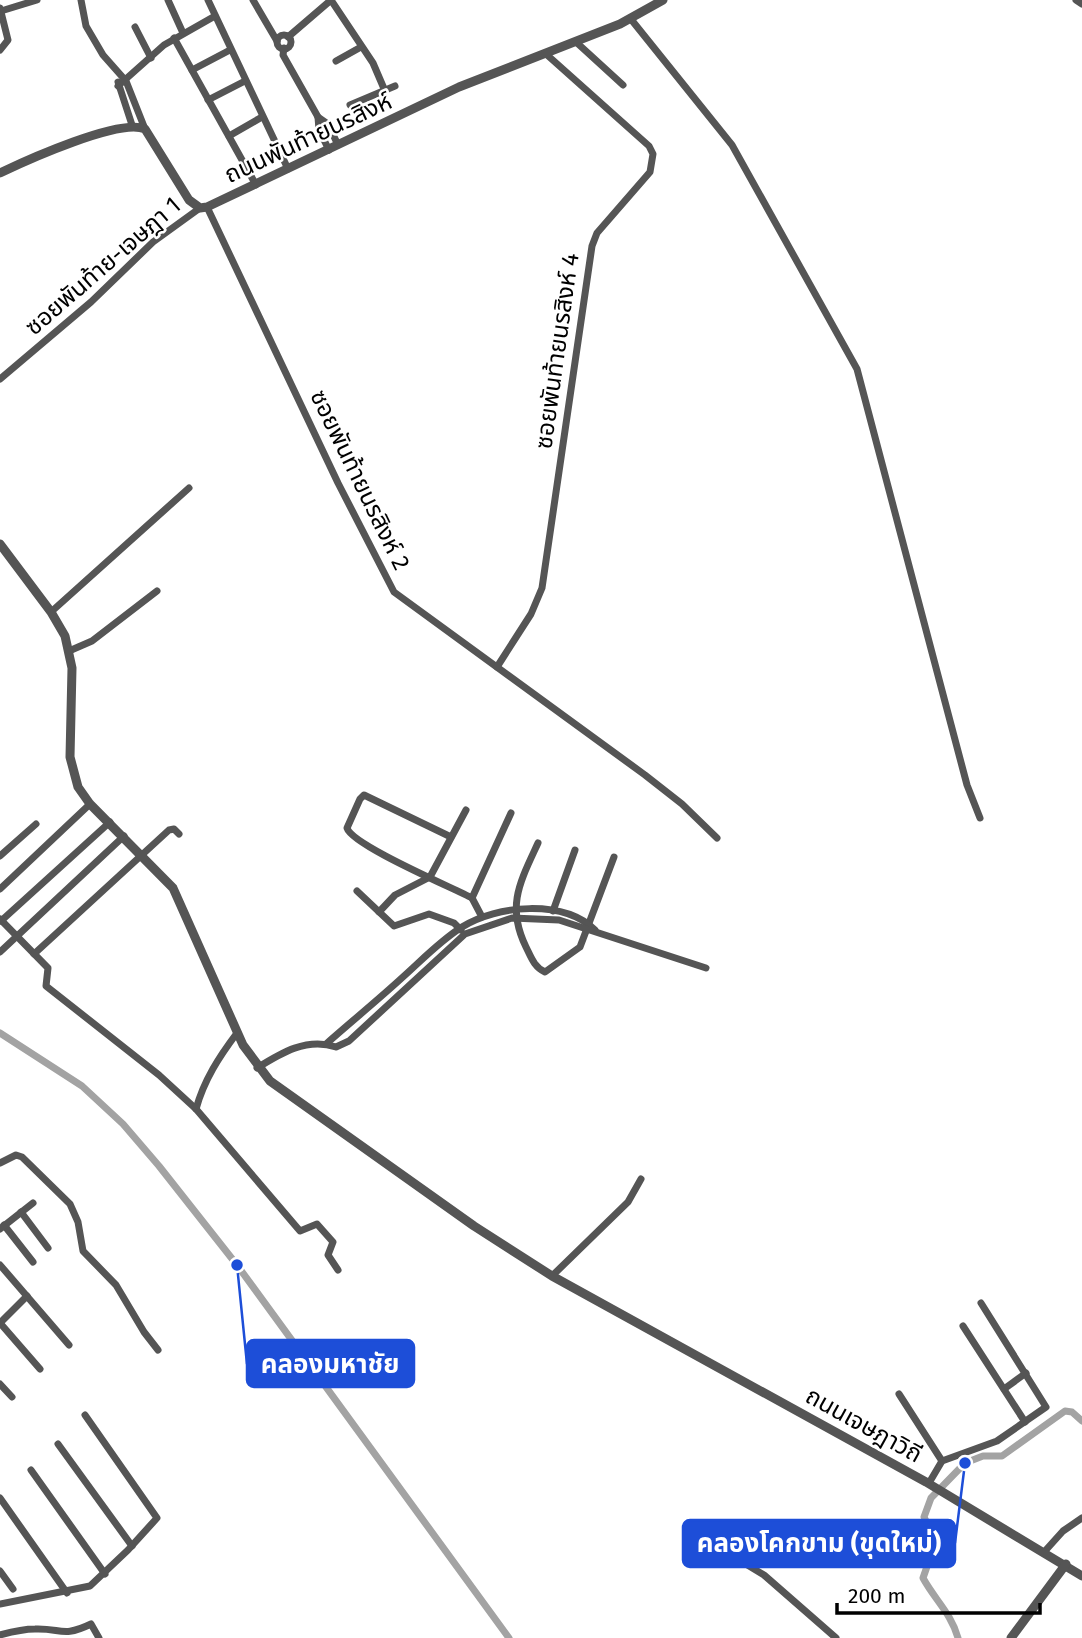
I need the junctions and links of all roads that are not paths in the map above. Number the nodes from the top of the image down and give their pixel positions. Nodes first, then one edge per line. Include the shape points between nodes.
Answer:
1 (37, 0) edge
2 (81, 0) edge
3 (168, 0) edge
4 (208, 0) edge
5 (253, 0) edge
6 (663, 0) edge
7 (1076, 0) edge
8 (1082, 4) edge
9 (0, 9) edge
10 (215, 16) junction
11 (630, 18) junction
12 (135, 27) dead end
13 (183, 33) junction
14 (288, 37) junction
15 (174, 38) junction
16 (277, 41) junction
17 (576, 42) junction
18 (361, 47) junction
19 (284, 48) junction
20 (0, 50) edge
21 (230, 50) junction
22 (546, 54) junction
23 (151, 58) junction
24 (336, 61) dead end
25 (192, 71) junction
26 (117, 74) junction
27 (126, 81) junction
28 (244, 82) junction
29 (623, 85) dead end
30 (118, 86) junction
31 (396, 86) dead end
32 (385, 91) junction
33 (208, 100) junction
34 (350, 105) dead end
35 (262, 117) junction
36 (132, 125) junction
37 (145, 129) junction
38 (229, 136) junction
39 (334, 148) junction
40 (288, 169) junction
41 (0, 173) edge
42 (256, 185) junction
43 (203, 208) junction
44 (0, 379) edge
45 (189, 488) dead end
46 (0, 544) edge
47 (157, 591) dead end
48 (51, 612) junction
49 (69, 651) junction
50 (497, 667) junction
51 (90, 804) junction
52 (466, 810) dead end
53 (510, 813) dead end
54 (980, 818) dead end
55 (110, 822) junction
56 (36, 824) dead end
57 (179, 834) dead end
58 (124, 836) junction
59 (451, 837) junction
60 (717, 838) dead end
61 (538, 843) dead end
62 (575, 850) dead end
63 (144, 855) junction
64 (0, 856) edge
65 (614, 858) dead end
66 (430, 877) junction
67 (0, 889) edge
68 (357, 891) dead end
69 (472, 898) junction
70 (553, 911) junction
71 (379, 912) junction
72 (515, 914) junction
73 (482, 917) junction
74 (1, 920) edge
75 (591, 928) junction
76 (462, 931) junction
77 (15, 936) junction
78 (0, 952) edge
79 (34, 954) junction
80 (706, 968) dead end
81 (237, 1032) junction
82 (326, 1044) junction
83 (257, 1068) junction
84 (197, 1110) junction
85 (0, 1163) edge
86 (641, 1179) dead end
87 (33, 1203) dead end
88 (21, 1212) junction
89 (2, 1227) edge
90 (48, 1248) dead end
91 (33, 1262) dead end
92 (0, 1265) edge
93 (338, 1270) dead end
94 (552, 1276) junction
95 (27, 1296) junction
96 (981, 1303) dead end
97 (0, 1323) edge
98 (963, 1326) dead end
99 (69, 1345) dead end
100 (158, 1350) dead end
101 (40, 1369) dead end
102 (1026, 1373) junction
103 (0, 1384) edge
104 (1003, 1389) junction
105 (899, 1394) dead end
106 (12, 1397) dead end
107 (85, 1415) dead end
108 (1025, 1422) junction
109 (58, 1444) dead end
110 (942, 1461) junction
111 (31, 1470) dead end
112 (929, 1483) junction
113 (0, 1498) edge
114 (1082, 1518) edge
115 (132, 1546) junction
116 (1045, 1551) junction
117 (736, 1558) dead end
118 (1066, 1564) junction
119 (0, 1571) edge
120 (105, 1574) junction
121 (1082, 1576) edge
122 (13, 1589) dead end
123 (67, 1593) junction
124 (0, 1604) edge
125 (0, 1635) edge
126 (12, 1635) edge
127 (57, 1636) edge
128 (99, 1638) edge
129 (836, 1638) edge
130 (1012, 1638) edge

1 - 9 street
2 - 26 street via 86,26
3 - 13 street
4 - 10 street
5 - 16 street
6 - 11 street, ถนนพันท้ายนรสิงห์
7 - 8 street
9 - 20 street via 8,40
10 - 13 street
10 - 21 street
11 - 17 street, ถนนพันท้ายนรสิงห์
11 - 54 street via 732,145 857,369 967,785
12 - 23 street
13 - 15 street
14 - 16 street
14 - 18 street via 331,0
14 - 19 street via 290,46
15 - 23 street
15 - 25 street
16 - 19 street
17 - 22 street, ถนนพันท้ายนรสิงห์
17 - 29 street
18 - 24 street
18 - 32 street
19 - 39 street via 318,117 319,130
21 - 25 street
21 - 28 street
22 - 39 street, ถนนพันท้ายนรสิงห์ via 458,87
22 - 50 street, ซอยพันท้ายนรสิงห์ 4 via 649,146 654,164 597,233 592,246 542,588 528,621
23 - 27 street
25 - 33 street
26 - 27 street
26 - 30 street
27 - 30 street
27 - 37 street
28 - 33 street
28 - 35 street
30 - 36 street
31 - 32 street
32 - 34 street
33 - 38 street
35 - 38 street
35 - 40 street
36 - 37 street
36 - 41 street
37 - 43 street via 182,192
38 - 42 street
39 - 40 street, ถนนพันท้ายนรสิงห์
40 - 42 street, ถนนพันท้ายนรสิงห์
42 - 43 street, ถนนพันท้ายนรสิงห์
43 - 44 street, ซอยพันท้าย-เจษฎา 1 via 152,242 91,302
43 - 50 street, ซอยพันท้ายนรสิงห์ 2 via 388,583 402,599
45 - 48 street
46 - 48 street
47 - 49 street via 92,641
48 - 49 street
49 - 51 street via 70,757 78,787
50 - 60 street, ซอยพันท้ายนรสิงห์ 2 via 682,804
51 - 55 street, ถนนเจษฎาวิถี
51 - 67 street
52 - 59 street
53 - 69 street
55 - 58 street, ถนนเจษฎาวิถี
55 - 74 street
56 - 64 street
57 - 63 street via 169,830
58 - 63 street, ถนนเจษฎาวิถี
58 - 77 street
59 - 66 street
59 - 66 street via 364,795 360,799 347,828 351,836
61 - 72 street
62 - 70 street
63 - 79 street
63 - 81 street, ถนนเจษฎาวิถี via 178,898
65 - 75 street
66 - 69 street
66 - 71 street via 395,895
68 - 71 street
69 - 73 street
70 - 72 street
70 - 75 street
71 - 76 street via 394,926 429,914
72 - 73 street
72 - 75 street
72 - 75 street via 533,962 545,972 580,947
72 - 76 street
73 - 76 street
74 - 77 street
75 - 80 street
76 - 82 street
76 - 82 street via 349,1041 336,1047
77 - 78 street
77 - 79 street
79 - 84 street via 49,971 46,986
81 - 83 street, ถนนเจษฎาวิถี
81 - 84 street via 201,1091
82 - 83 street via 287,1050
83 - 94 street, ถนนเจษฎาวิถี via 279,1089
84 - 93 street via 300,1231 317,1224 331,1239 328,1255
85 - 100 street via 16,1155 22,1157 70,1204 83,1251 116,1285
86 - 94 street via 632,1198
87 - 88 street
88 - 89 street
88 - 90 street
89 - 91 street
92 - 95 street
94 - 112 street, ถนนเจษฎาวิถี
95 - 97 street
95 - 99 street
96 - 102 street
97 - 101 street
98 - 104 street
102 - 104 street
102 - 108 street via 1046,1407
103 - 106 street
104 - 108 street
105 - 110 street
107 - 115 street via 157,1518
108 - 110 street via 990,1444
109 - 115 street
110 - 112 street
111 - 120 street
112 - 116 street, ถนนเจษฎาวิถี
113 - 123 street
114 - 116 street
115 - 120 street
116 - 118 street, ถนนเจษฎาวิถี
117 - 129 street
118 - 121 street, ถนนเจษฎาวิถี
118 - 130 street
119 - 122 street
120 - 123 street via 90,1586
123 - 124 street
125 - 126 street
126 - 127 street via 37,1628
127 - 128 street via 91,1624

